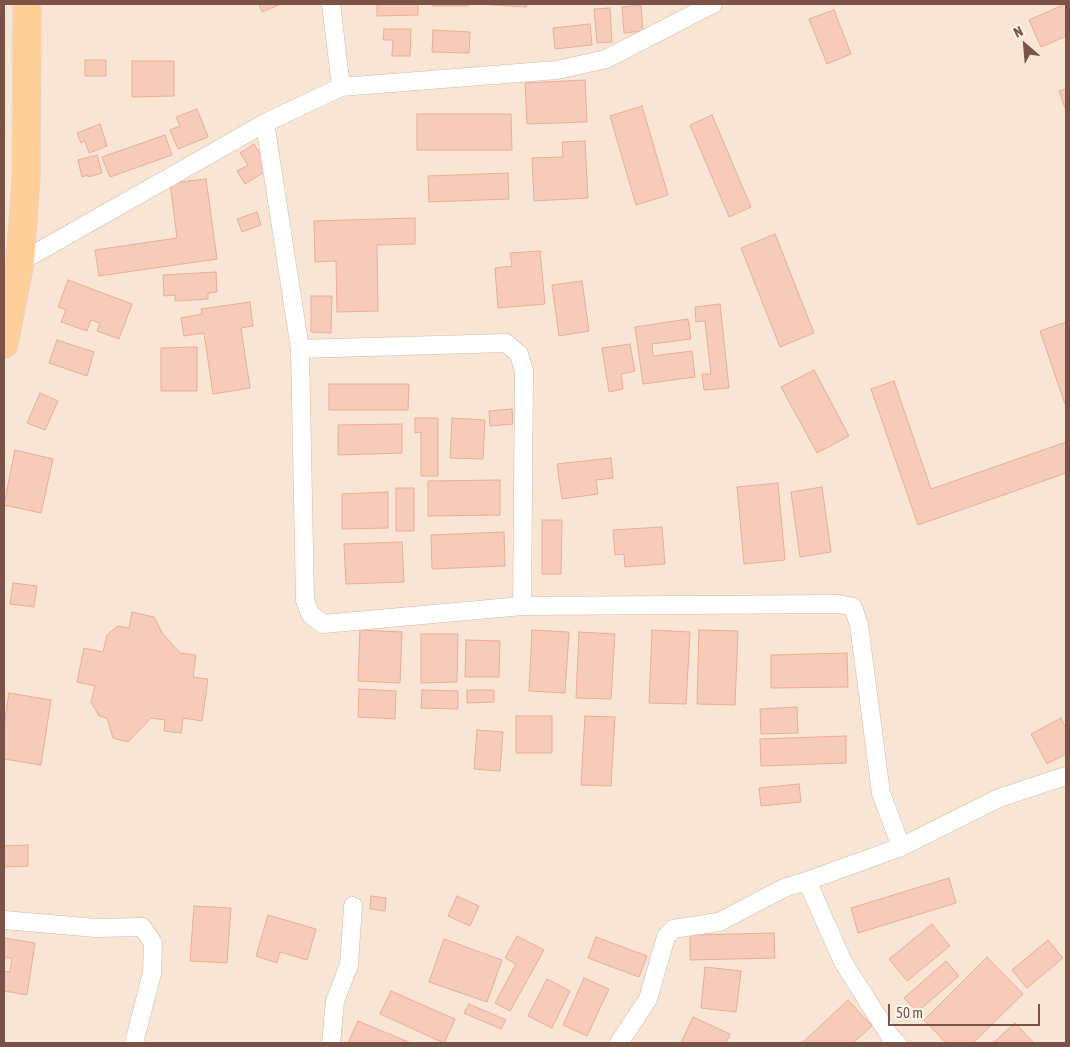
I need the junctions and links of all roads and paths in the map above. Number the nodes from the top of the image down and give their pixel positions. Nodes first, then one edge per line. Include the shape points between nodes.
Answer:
1 (27, 4) edge
2 (330, 4) edge
3 (713, 4) edge
4 (341, 87) junction
5 (265, 123) junction
6 (20, 262) junction
7 (4, 344) edge
8 (300, 349) junction
9 (522, 606) junction
10 (1066, 776) edge
11 (901, 847) junction
12 (807, 881) junction
13 (354, 906) dead end
14 (4, 920) edge
15 (134, 1043) edge
16 (331, 1043) edge
17 (619, 1043) edge
18 (898, 1043) edge

1 - 6 main road via 26,179
2 - 4 street
3 - 4 street via 606,59 557,70
4 - 5 street
5 - 6 street
5 - 8 street
6 - 7 main road
8 - 9 street via 506,344 519,354 524,371
8 - 9 street via 305,600 310,614 324,624
9 - 11 street via 853,606 859,625 880,793
10 - 11 street via 999,798
11 - 12 street
12 - 17 street via 784,888 719,922 673,929 666,937 648,999
12 - 18 street via 843,962 890,1036
13 - 16 street via 348,965 335,1001
14 - 15 street via 96,928 142,927 153,943 152,973

